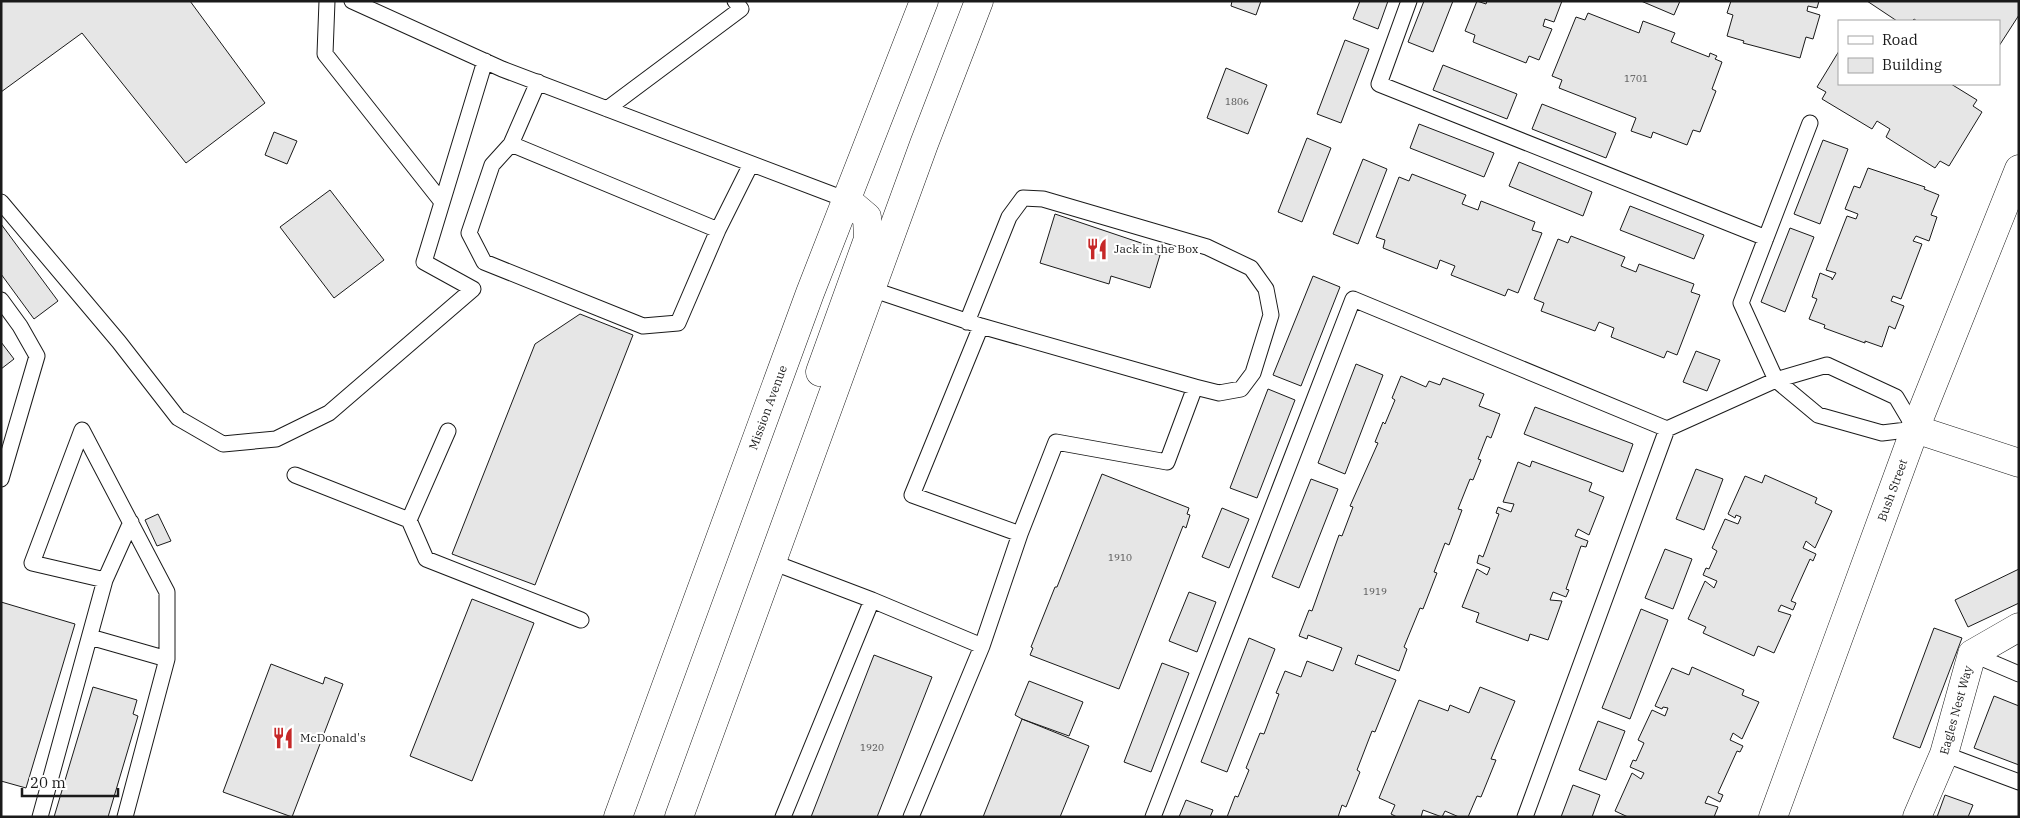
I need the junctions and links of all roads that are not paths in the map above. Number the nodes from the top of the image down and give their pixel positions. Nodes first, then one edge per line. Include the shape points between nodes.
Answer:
1 (327, 1) edge
2 (352, 1) edge
3 (735, 1) edge
4 (924, 1) edge
5 (979, 1) edge
6 (1409, 1) edge
7 (484, 61) junction
8 (538, 82) junction
9 (607, 109) junction
10 (1810, 122) dead end
11 (512, 144) junction
12 (750, 164) junction
13 (2019, 168) edge
14 (847, 200) junction
15 (1, 202) edge
16 (442, 202) junction
17 (718, 230) junction
18 (1766, 238) junction
19 (871, 289) junction
20 (1, 300) edge
21 (974, 324) junction
22 (1776, 380) junction
23 (1195, 388) junction
24 (1667, 429) junction
25 (1914, 429) junction
26 (448, 431) dead end
27 (2019, 463) edge
28 (295, 475) dead end
29 (1, 479) edge
30 (800, 483) junction
31 (409, 520) junction
32 (131, 522) junction
33 (1020, 534) junction
34 (772, 562) junction
35 (105, 580) junction
36 (872, 600) junction
37 (581, 620) dead end
38 (2019, 627) edge
39 (90, 637) junction
40 (982, 646) junction
41 (1972, 654) junction
42 (167, 660) junction
43 (2019, 674) edge
44 (1944, 754) junction
45 (2019, 782) edge
46 (40, 817) edge
47 (125, 817) edge
48 (618, 817) edge
49 (679, 817) edge
50 (783, 817) edge
51 (911, 817) edge
52 (1153, 817) edge
53 (1525, 817) edge
54 (1773, 817) edge
55 (1917, 817) edge

1 - 16 lane via 325,54
2 - 7 lane
3 - 9 lane via 740,9
4 - 14 main road, Mission Avenue
5 - 19 main road
6 - 18 lane via 1379,84
7 - 8 lane
7 - 16 lane
8 - 9 lane
8 - 11 lane
9 - 12 lane
10 - 18 lane
11 - 17 lane
11 - 17 lane via 492,164 469,233 484,262 643,326 678,323
12 - 14 lane
12 - 17 lane
13 - 25 main road, Bush Street
14 - 30 main road via 867,217 868,239 792,458
14 - 48 main road, Mission Avenue
15 - 16 lane via 119,342 178,418 223,444 276,439 329,412 473,289 424,262
18 - 22 lane via 1741,303
19 - 21 lane
19 - 30 main road
20 - 29 lane via 37,356
21 - 23 lane
21 - 23 lane via 1009,217 1023,198 1062,204 1207,247 1251,268 1266,289 1271,315 1253,373 1241,389 1219,393
21 - 33 lane via 912,495
22 - 24 lane
22 - 25 lane via 1818,415 1882,433
22 - 25 lane via 1827,365 1896,397
23 - 33 lane via 1167,462 1056,442
24 - 52 lane via 1353,299
24 - 53 lane
25 - 27 main road
25 - 54 main road, Bush Street
26 - 31 lane
28 - 31 lane
30 - 34 main road
31 - 37 lane via 426,559
32 - 35 lane
32 - 35 lane via 82,430 32,563
32 - 42 lane via 168,592
33 - 40 lane
34 - 36 lane
34 - 49 main road
35 - 39 lane
36 - 40 lane
36 - 50 lane
38 - 41 main road, Eagles Nest Way
39 - 42 lane
39 - 46 lane
40 - 51 lane
41 - 43 lane
41 - 44 main road, Eagles Nest Way
42 - 47 lane
44 - 45 lane
44 - 55 main road, Eagles Nest Way

